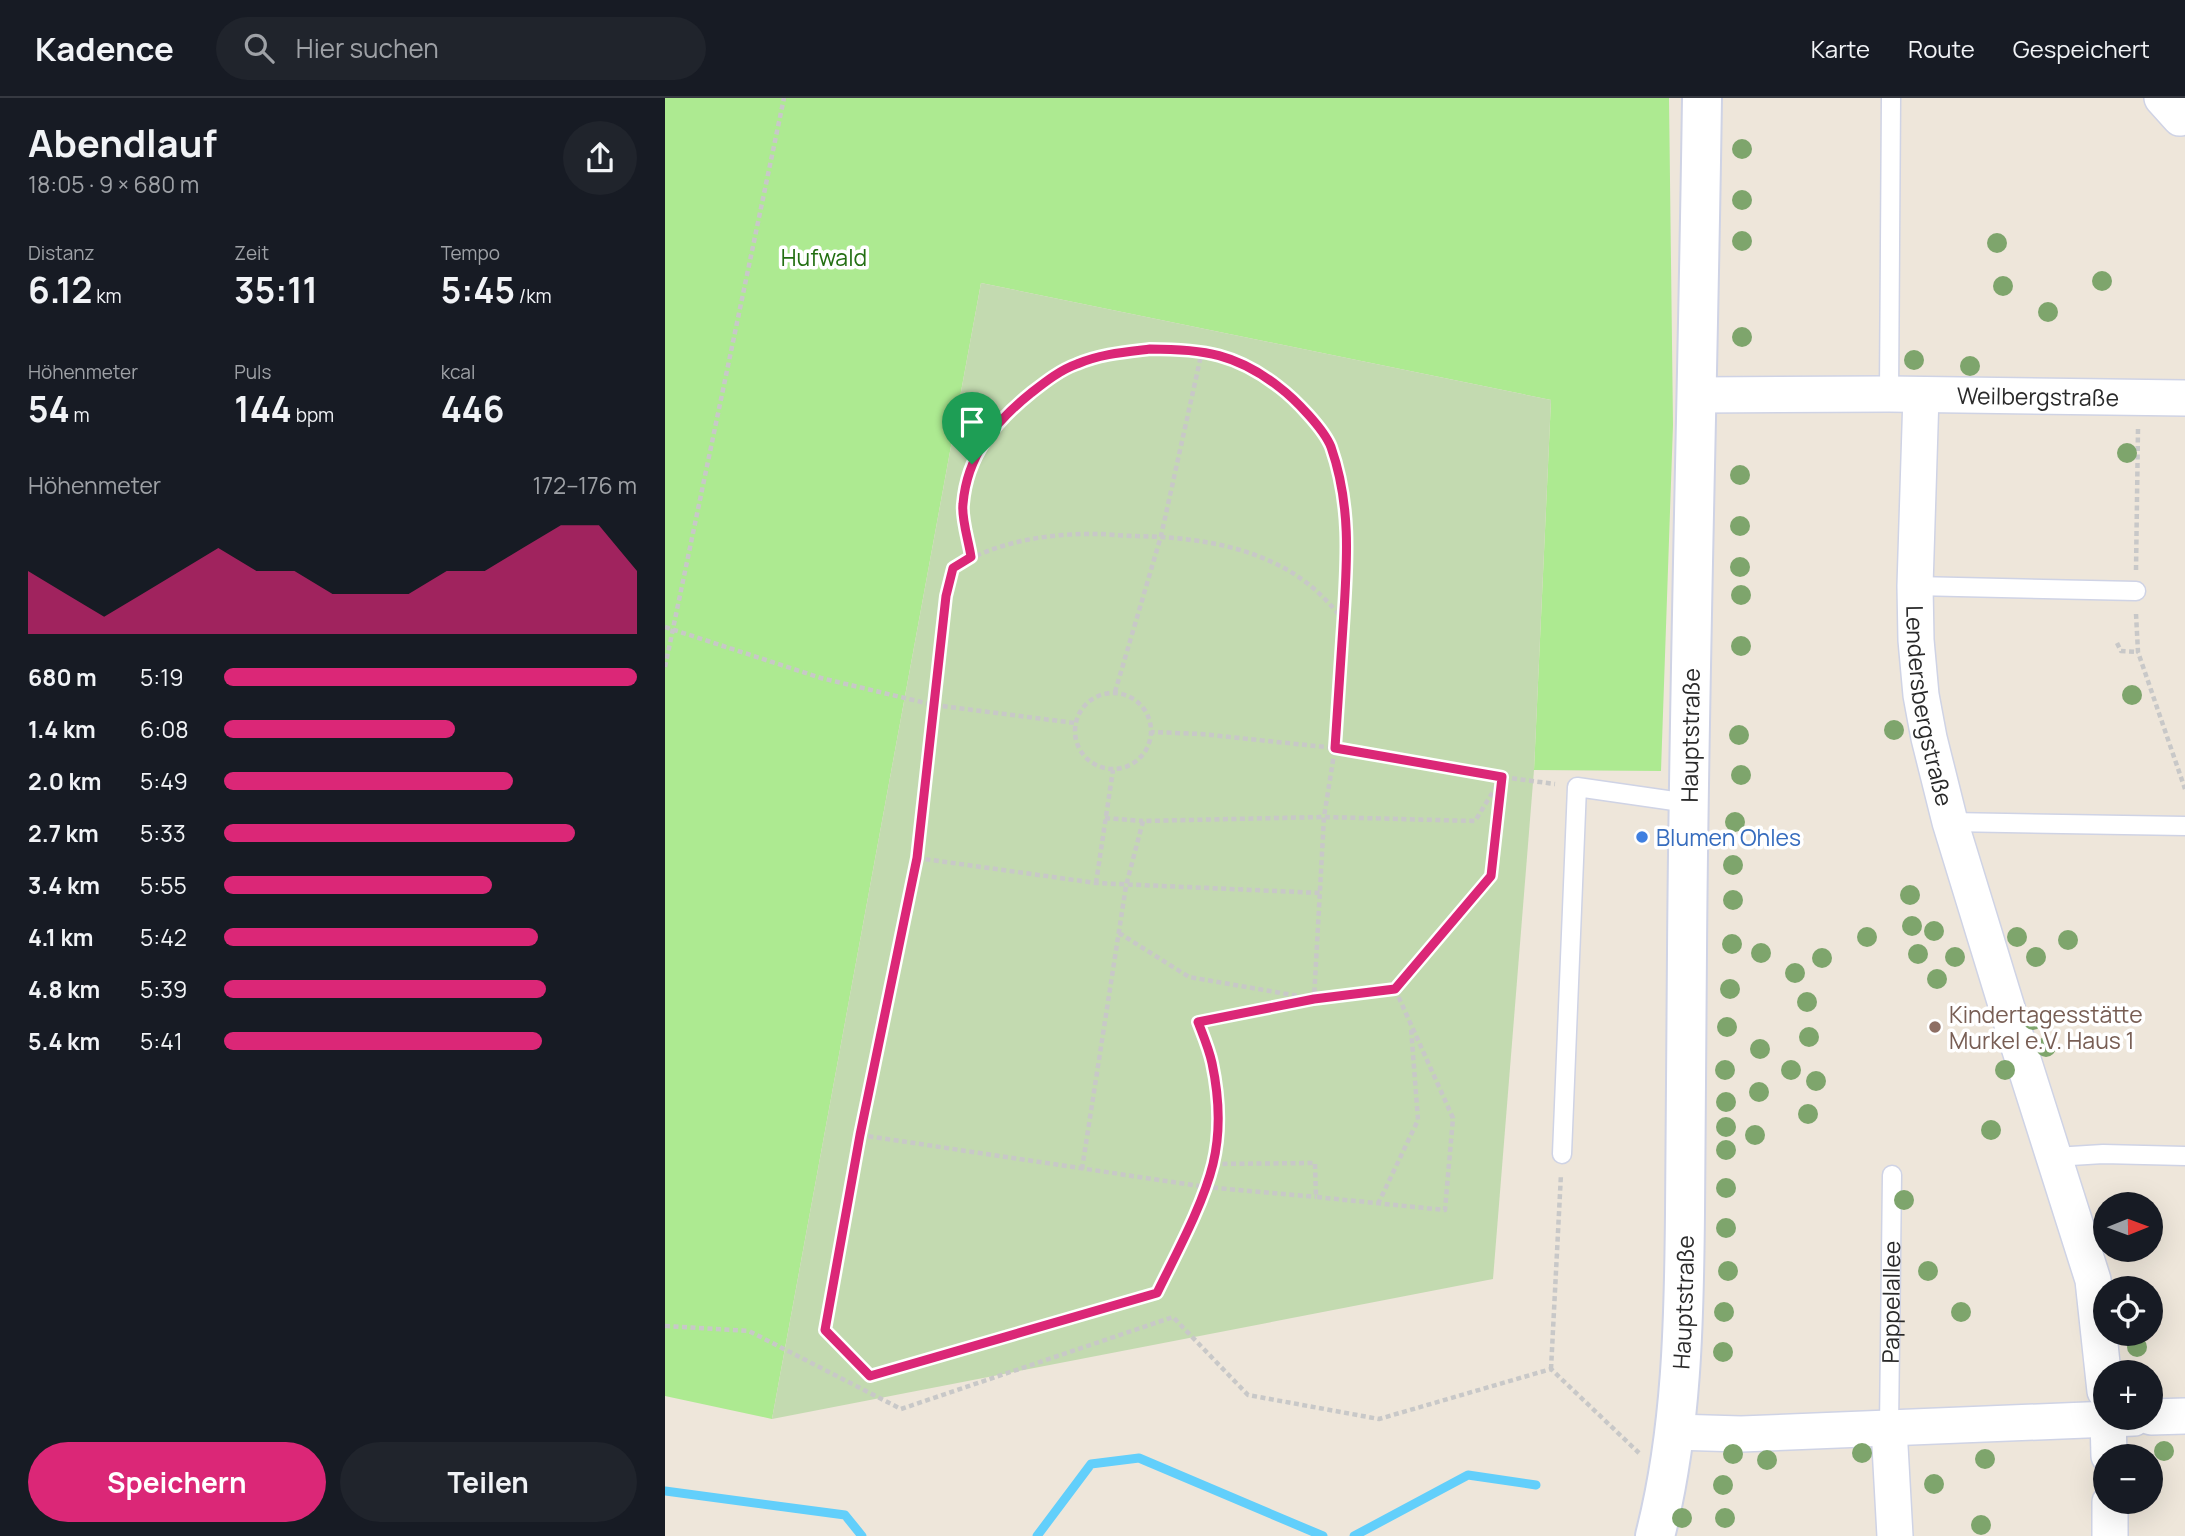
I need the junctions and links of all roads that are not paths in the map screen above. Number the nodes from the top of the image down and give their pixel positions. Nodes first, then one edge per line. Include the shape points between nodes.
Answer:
1 (1703, 98) edge
2 (1891, 98) edge
3 (2162, 98) edge
4 (2185, 117) edge
5 (1698, 395) junction
6 (1905, 395) junction
7 (2185, 398) edge
8 (1915, 586) junction
9 (2136, 591) road end
10 (1688, 803) junction
11 (1950, 822) junction
12 (2185, 826) edge
13 (1562, 1154) road end
14 (2185, 1156) edge
15 (2055, 1157) junction
16 (1892, 1175) dead end
17 (2102, 1360) edge
18 (2185, 1416) edge
19 (2163, 1417) edge
20 (2093, 1419) edge
21 (1889, 1428) junction
22 (1674, 1432) junction
23 (2110, 1514) edge
24 (1654, 1536) edge
25 (1895, 1536) edge
26 (2111, 1536) edge

1 - 5 street, Hauptstraße
2 - 6 lane
3 - 4 street via 2180,118
5 - 6 street, Weilbergstraße
5 - 10 street, Hauptstraße
6 - 7 street, Weilbergstraße
6 - 8 street, Lendersbergstraße
8 - 9 lane, Lendersbergstraße
8 - 11 street, Lendersbergstraße via 1921,695
10 - 13 lane via 1577,787
10 - 22 street, Hauptstraße via 1684,1275
11 - 12 lane, Lendersbergstraße
11 - 15 street, Lendersbergstraße
14 - 15 lane
15 - 17 street, Lendersbergstraße via 2093,1280
16 - 21 lane, Pappelallee
18 - 19 street
20 - 21 street
21 - 22 street
21 - 25 street
22 - 24 street, Hauptstraße
23 - 26 street

